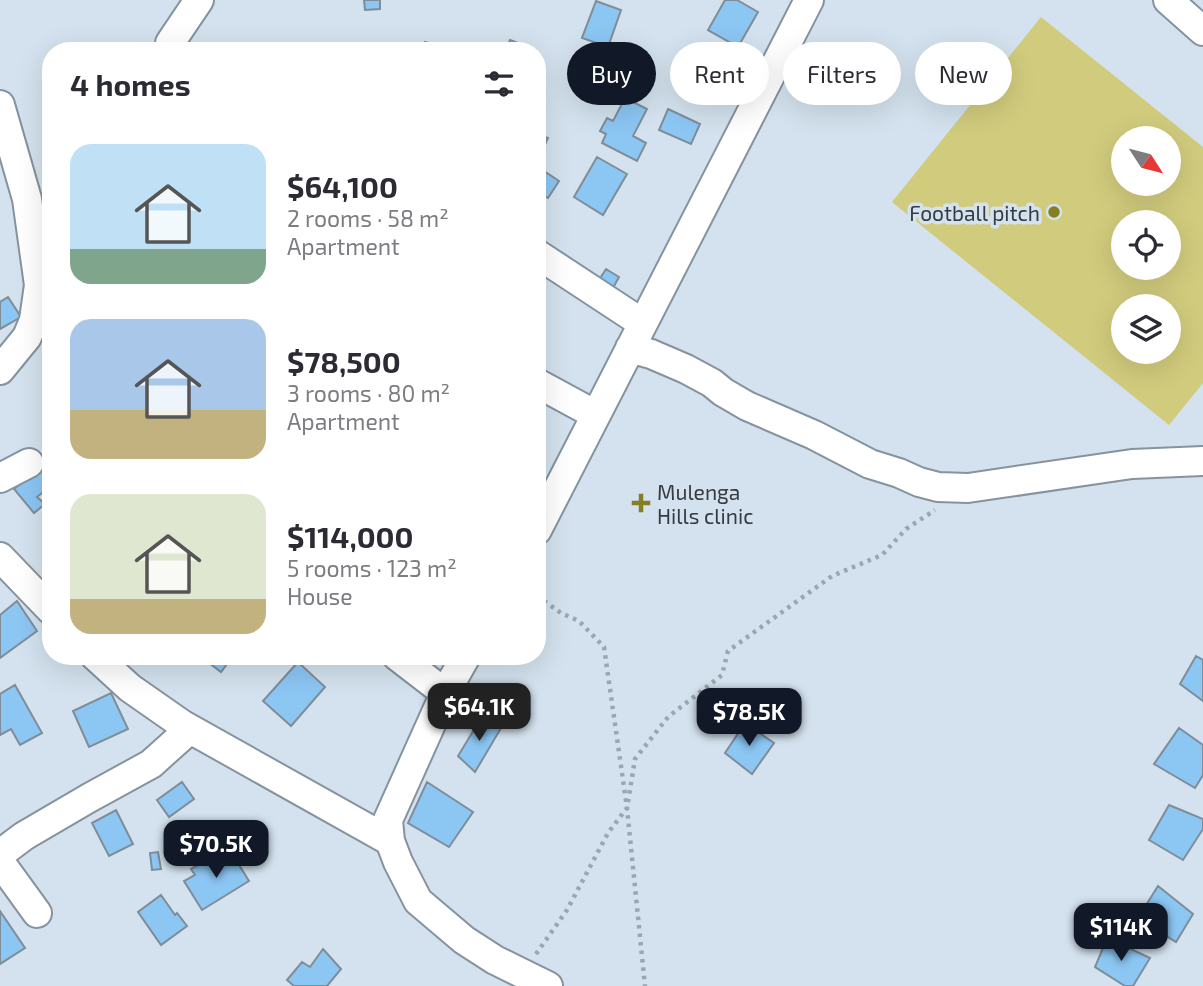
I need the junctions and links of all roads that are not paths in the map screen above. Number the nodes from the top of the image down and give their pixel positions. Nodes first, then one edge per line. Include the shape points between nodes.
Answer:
1 (200, 0) edge
2 (809, 0) edge
3 (1168, 0) edge
4 (1203, 30) edge
5 (171, 42) edge
6 (0, 105) edge
7 (546, 261) edge
8 (636, 336) junction
9 (0, 370) edge
10 (546, 388) edge
11 (596, 415) junction
12 (1203, 461) edge
13 (29, 463) dead end
14 (0, 478) edge
15 (546, 512) edge
16 (0, 556) edge
17 (42, 600) edge
18 (105, 665) edge
19 (409, 665) edge
20 (461, 665) edge
21 (445, 693) junction
22 (190, 729) junction
23 (390, 841) junction
24 (0, 855) edge
25 (0, 862) edge
26 (37, 913) dead end
27 (534, 983) edge

1 - 5 street
2 - 8 street
3 - 4 street
6 - 9 street via 27,199 39,285 27,337
7 - 8 street
8 - 11 street
8 - 12 street via 651,354 712,383 747,406 870,464 939,487 968,488 1132,464
10 - 11 street
11 - 15 street
13 - 14 street
16 - 17 street
18 - 22 street
19 - 21 street
20 - 21 street
21 - 23 street via 388,820
22 - 23 street
22 - 24 street via 151,764 24,836
23 - 27 street via 418,901 464,940
25 - 26 street

